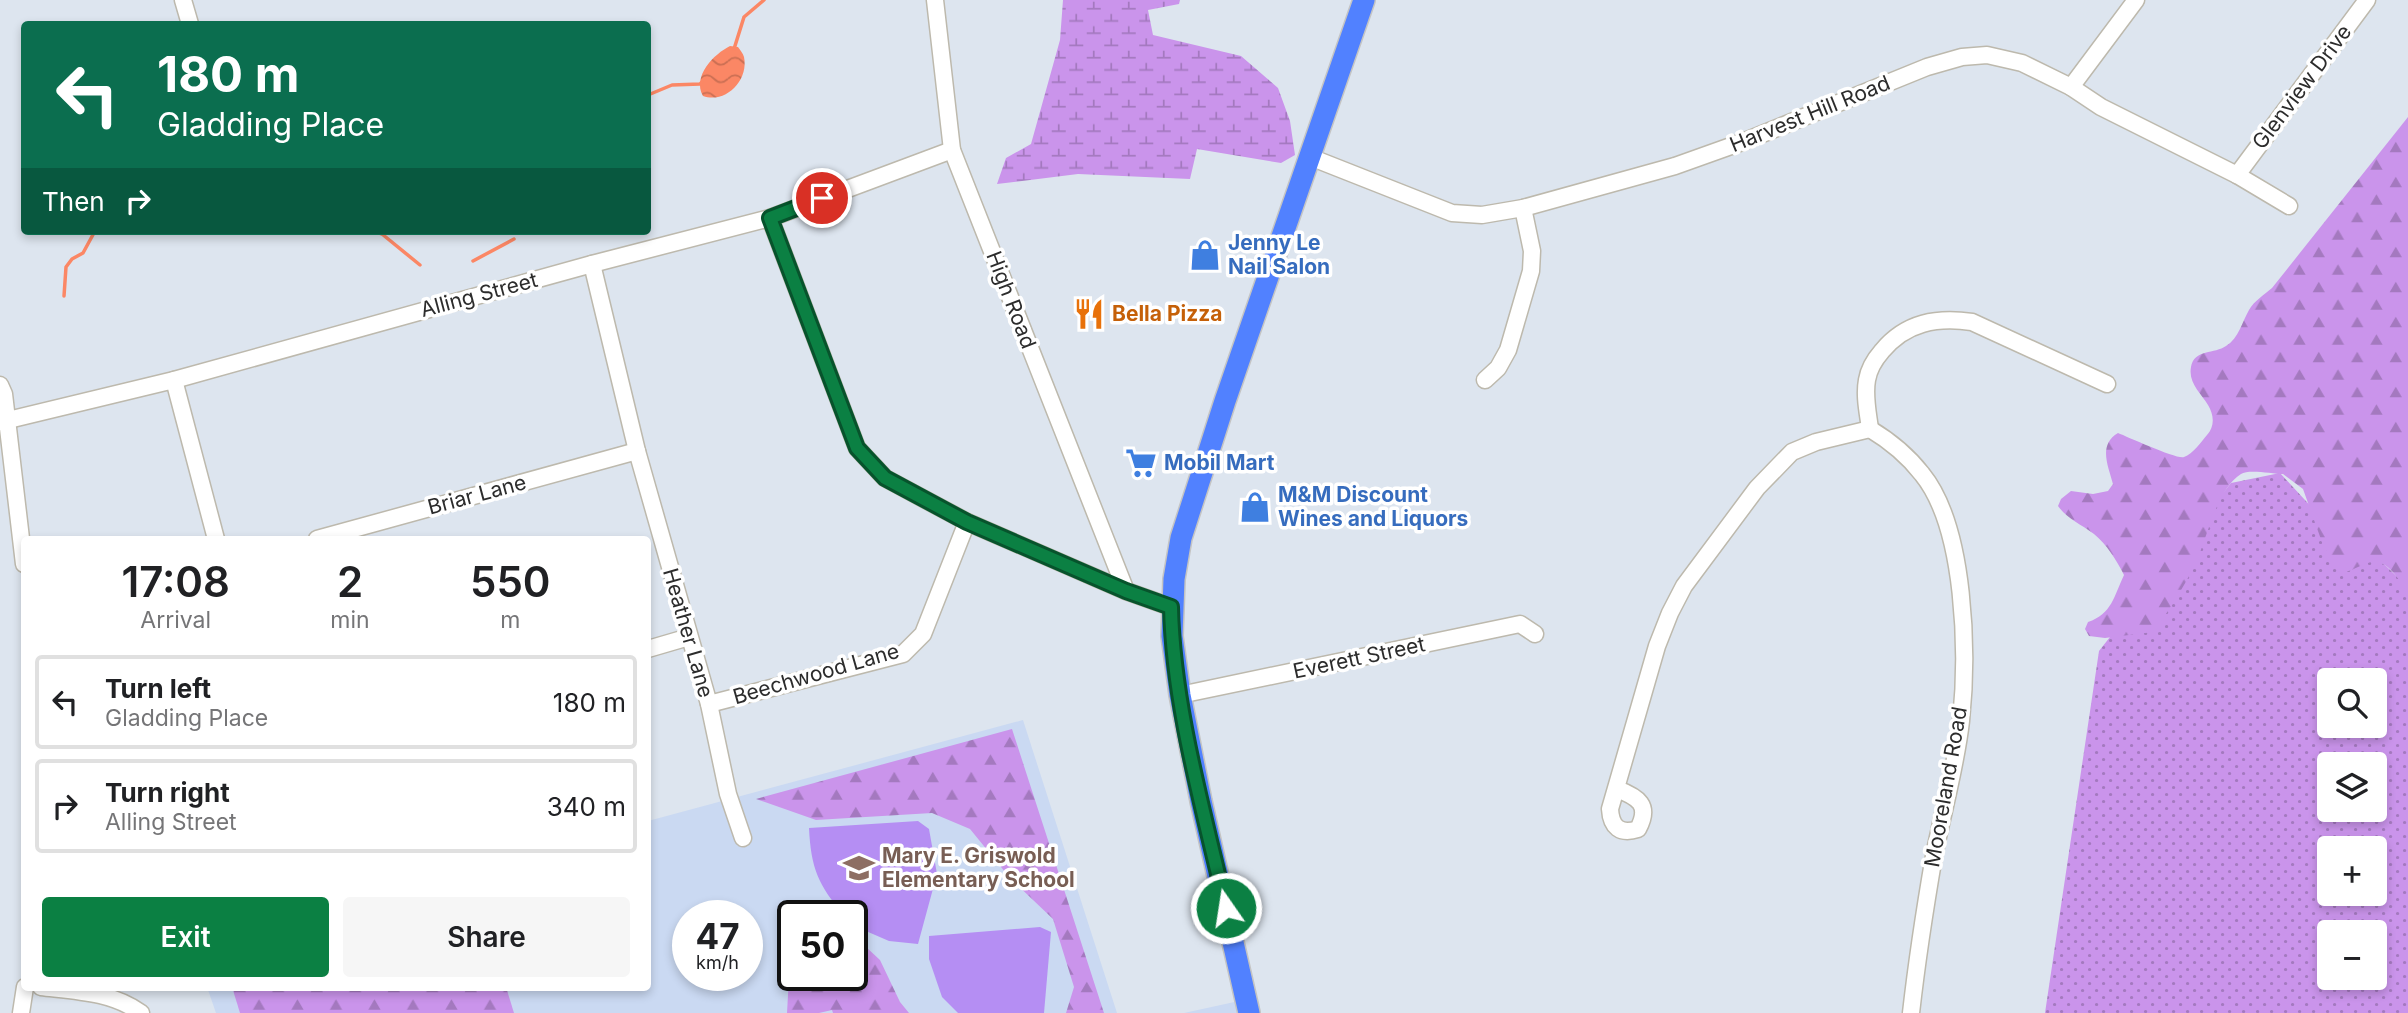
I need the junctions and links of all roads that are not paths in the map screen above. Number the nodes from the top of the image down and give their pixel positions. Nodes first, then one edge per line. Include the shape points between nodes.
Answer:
1 (183, 0) edge
2 (934, 0) edge
3 (1364, 0) edge
4 (2136, 0) edge
5 (2367, 0) edge
6 (189, 21) edge
7 (2071, 88) junction
8 (952, 150) junction
9 (1310, 157) junction
10 (2237, 175) junction
11 (2289, 206) dead end
12 (1523, 208) junction
13 (770, 218) junction
14 (592, 264) junction
15 (174, 380) junction
16 (1485, 380) dead end
17 (2107, 384) dead end
18 (0, 385) edge
19 (4, 421) edge
20 (1870, 429) junction
21 (637, 451) junction
22 (967, 522) junction
23 (215, 536) edge
24 (328, 536) edge
25 (21, 543) edge
26 (1126, 591) junction
27 (1171, 607) junction
28 (1535, 634) dead end
29 (690, 637) junction
30 (651, 648) edge
31 (1180, 695) junction
32 (709, 704) junction
33 (1617, 789) dead end
34 (743, 838) dead end
35 (24, 991) edge
36 (72, 991) edge
37 (21, 1013) edge
38 (141, 1013) edge
39 (1249, 1013) edge
40 (1911, 1013) edge

1 - 6 street
2 - 8 street, High Road
3 - 9 main road
4 - 7 street
5 - 10 street, Glenview Drive
7 - 10 street, Harvest Hill Road
7 - 12 street, Harvest Hill Road via 2022,63 1987,55 1962,57 1927,66 1675,166
8 - 13 street, Alling Street
8 - 26 street, High Road
9 - 12 street, Harvest Hill Road via 1452,213 1482,215
9 - 27 main road via 1187,518
10 - 11 street, Harvest Hill Road
12 - 16 street via 1532,250 1531,271 1508,350
13 - 14 street, Alling Street
13 - 22 street via 857,448 885,478
14 - 15 street, Alling Street
14 - 21 street, Heather Lane
15 - 19 street, Alling Street
15 - 23 street
17 - 20 street via 1972,322 1930,321 1889,342 1870,368 1866,396
18 - 19 street
19 - 25 street
20 - 33 street via 1792,452 1757,488 1684,586 1657,646
20 - 40 street, Mooreland Road via 1924,475 1939,503 1958,572 1962,622 1961,722 1923,919
21 - 24 street, Briar Lane
21 - 29 street, Heather Lane
22 - 26 street
22 - 32 street, Beechwood Lane via 923,634 903,654
26 - 27 street
27 - 31 main road
28 - 31 street, Everett Street via 1520,624
29 - 30 street
29 - 32 street, Heather Lane
31 - 39 main road
32 - 34 street, Heather Lane via 728,794
35 - 37 street
36 - 38 street via 126,1002

